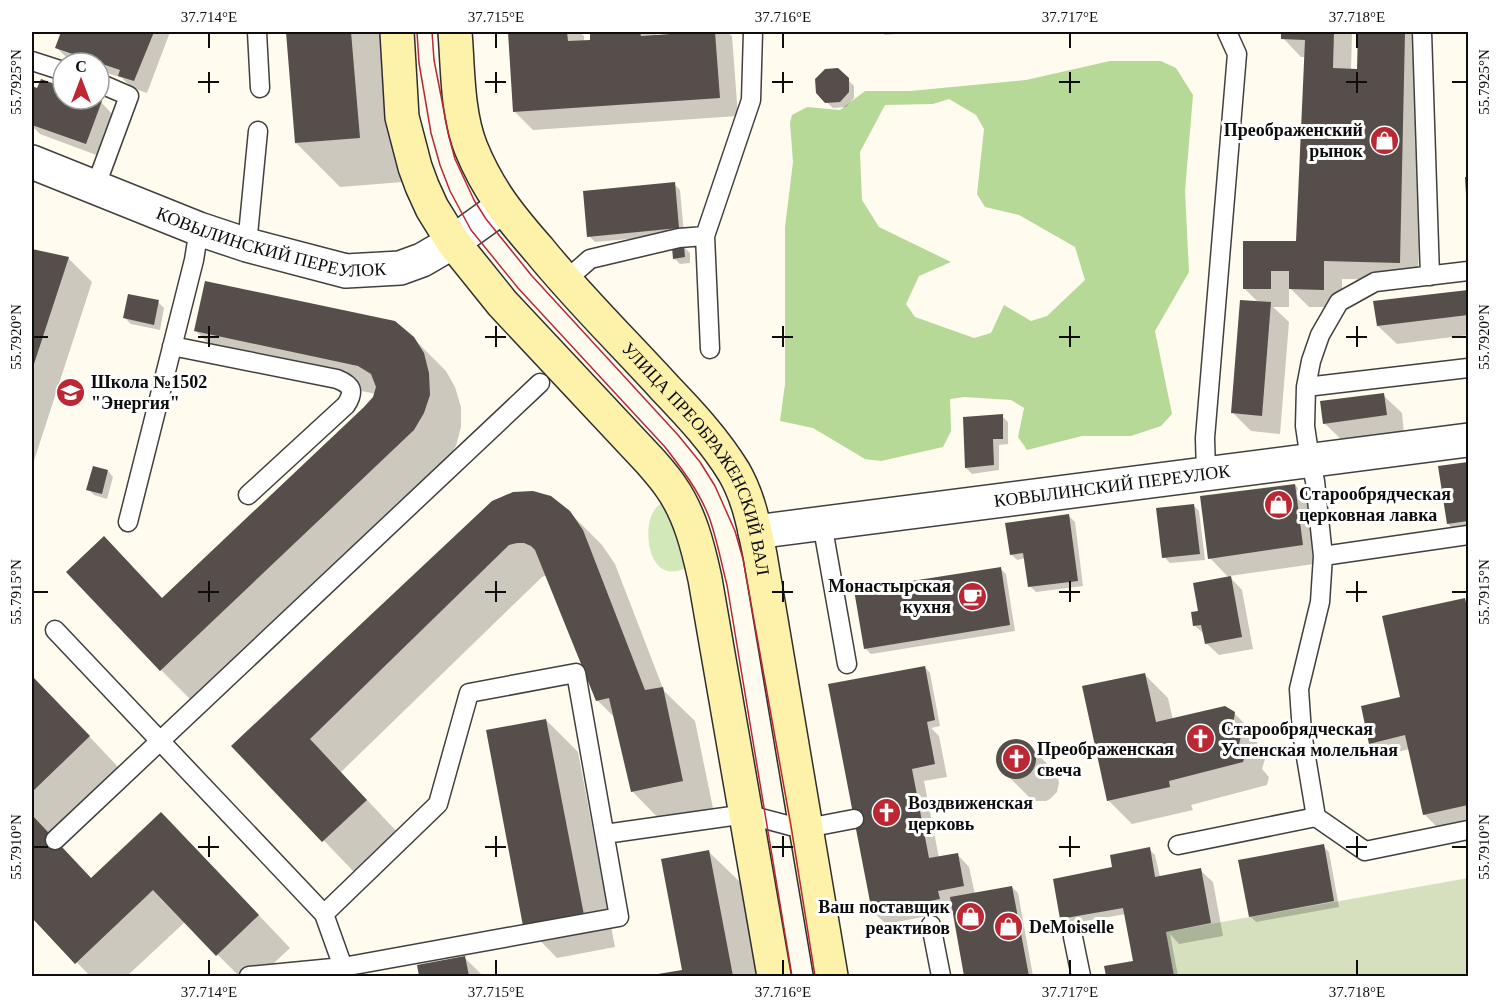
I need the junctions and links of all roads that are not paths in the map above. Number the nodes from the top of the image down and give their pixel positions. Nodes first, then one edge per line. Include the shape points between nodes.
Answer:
1 (256, 32) edge
2 (397, 32) edge
3 (455, 32) edge
4 (753, 32) edge
5 (1227, 32) edge
6 (1422, 32) edge
7 (32, 61) edge
8 (51, 67) edge
9 (111, 88) edge
10 (260, 88) dead end
11 (258, 131) dead end
12 (32, 162) edge
13 (95, 188) junction
14 (502, 207) junction
15 (199, 230) junction
16 (705, 236) junction
17 (453, 242) junction
18 (247, 245) junction
19 (1468, 271) edge
20 (1430, 276) junction
21 (565, 281) junction
22 (172, 346) junction
23 (710, 349) dead end
24 (1468, 368) edge
25 (540, 383) dead end
26 (1306, 387) junction
27 (1468, 440) edge
28 (1310, 460) junction
29 (1206, 474) junction
30 (248, 495) dead end
31 (128, 522) dead end
32 (822, 523) junction
33 (755, 532) junction
34 (1468, 536) edge
35 (1323, 556) junction
36 (55, 630) dead end
37 (847, 664) dead end
38 (159, 741) junction
39 (746, 814) junction
40 (1316, 817) junction
41 (854, 819) dead end
42 (807, 828) junction
43 (1468, 830) edge
44 (605, 834) junction
45 (55, 840) dead end
46 (1178, 845) dead end
47 (324, 914) junction
48 (931, 925) dead end
49 (1073, 937) dead end
50 (344, 972) edge
51 (249, 976) edge
52 (774, 976) edge
53 (831, 976) edge
54 (941, 976) edge
55 (1081, 976) edge

1 - 10 lane
2 - 17 main road, УЛИЦА ПРЕОБРАЖЕНСКИЙ ВАЛ via 402,117 415,167 432,208
3 - 14 main road, УЛИЦА ПРЕОБРАЖЕНСКИЙ ВАЛ via 467,136 484,178
4 - 16 lane via 751,100
5 - 29 lane via 1237,54 1205,438
6 - 20 lane
7 - 8 lane
9 - 13 lane via 129,96
11 - 18 lane
12 - 13 street, КОВЫЛИНСКИЙ ПЕРЕУЛОК
13 - 15 street, КОВЫЛИНСКИЙ ПЕРЕУЛОК
14 - 17 street, КОВЫЛИНСКИЙ ПЕРЕУЛОК
14 - 21 main road, УЛИЦА ПРЕОБРАЖЕНСКИЙ ВАЛ
15 - 18 street, КОВЫЛИНСКИЙ ПЕРЕУЛОК
15 - 22 lane
16 - 21 lane via 679,238 590,259
16 - 23 lane
17 - 18 street, КОВЫЛИНСКИЙ ПЕРЕУЛОК via 400,268 346,271
17 - 39 main road, УЛИЦА ПРЕОБРАЖЕНСКИЙ ВАЛ via 502,303 650,461 682,506 703,569
19 - 20 lane
20 - 26 lane via 1375,282 1339,302 1320,335
21 - 33 main road, УЛИЦА ПРЕОБРАЖЕНСКИЙ ВАЛ via 718,447 744,492
22 - 30 lane via 337,379 350,386 346,405
22 - 31 lane
24 - 26 lane
25 - 38 lane
26 - 28 lane via 1305,426
27 - 28 street, КОВЫЛИНСКИЙ ПЕРЕУЛОК
28 - 29 street, КОВЫЛИНСКИЙ ПЕРЕУЛОК
28 - 35 lane via 1316,481
29 - 32 street, КОВЫЛИНСКИЙ ПЕРЕУЛОК
32 - 33 street, КОВЫЛИНСКИЙ ПЕРЕУЛОК
32 - 37 lane
33 - 42 main road, УЛИЦА ПРЕОБРАЖЕНСКИЙ ВАЛ
34 - 35 lane
35 - 40 lane via 1320,602 1299,688
36 - 38 lane
38 - 45 lane
38 - 47 lane
39 - 42 lane
39 - 44 lane
39 - 52 main road, УЛИЦА ПРЕОБРАЖЕНСКИЙ ВАЛ
40 - 43 lane via 1365,851
40 - 46 lane
41 - 42 lane
42 - 53 main road, УЛИЦА ПРЕОБРАЖЕНСКИЙ ВАЛ
44 - 47 lane via 576,673 470,693 438,804
44 - 50 lane via 619,917
47 - 50 lane
48 - 54 lane
49 - 55 lane
50 - 51 lane

